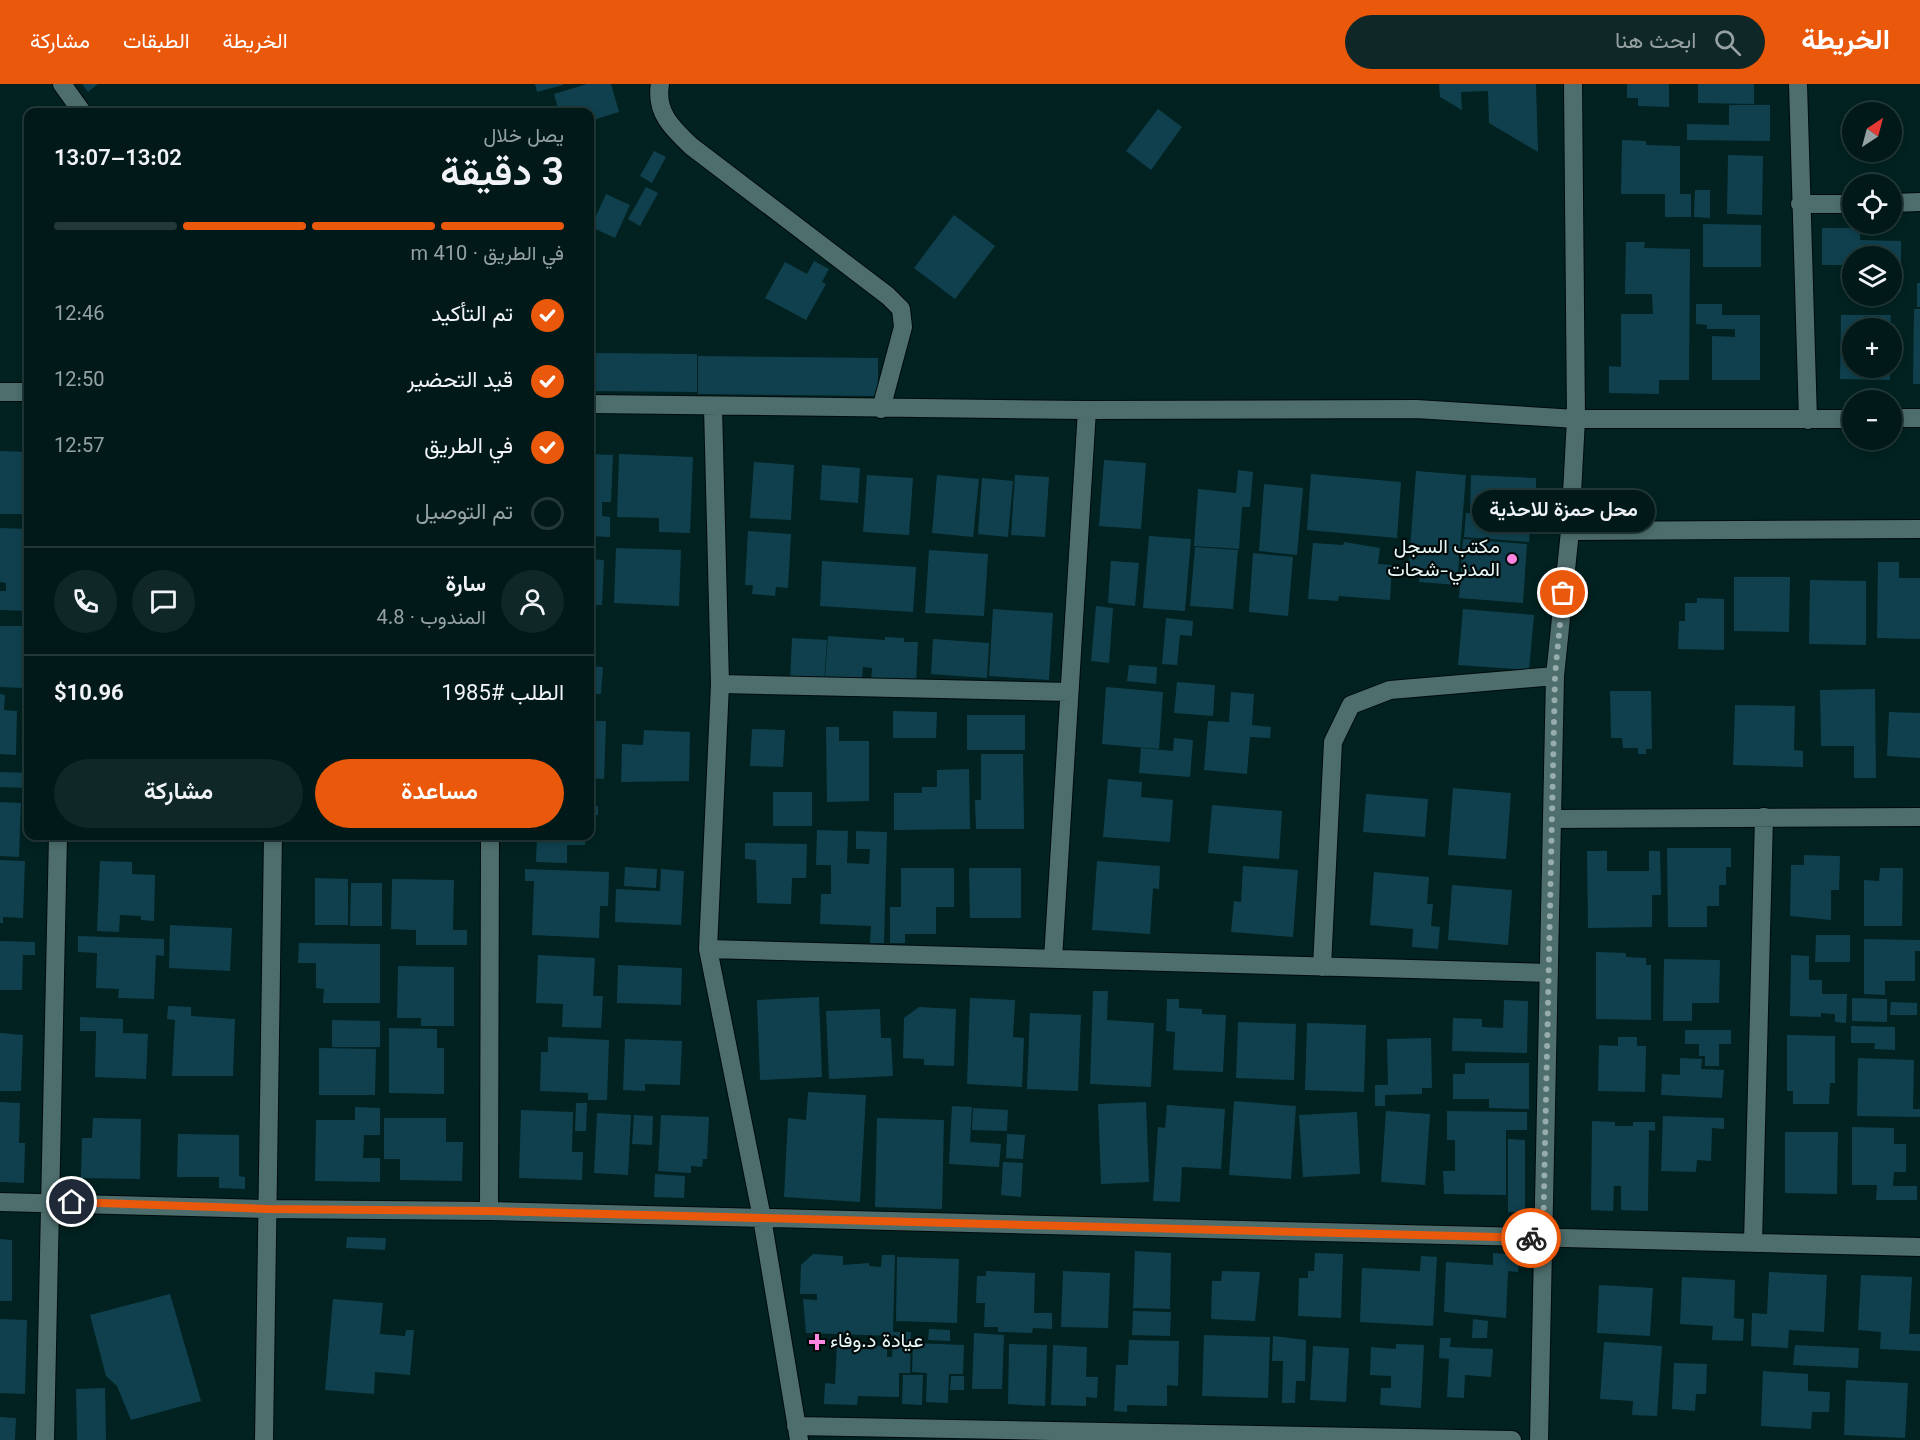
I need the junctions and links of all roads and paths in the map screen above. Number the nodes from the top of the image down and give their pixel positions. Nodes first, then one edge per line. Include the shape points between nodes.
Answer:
1 (62, 84) edge
2 (660, 84) edge
3 (1572, 84) edge
4 (1798, 84) edge
5 (79, 108) edge
6 (1920, 202) edge
7 (1902, 203) edge
8 (1800, 204) junction
9 (1842, 204) edge
10 (0, 392) edge
11 (24, 392) edge
12 (594, 404) edge
13 (712, 407) junction
14 (881, 409) junction
15 (1087, 410) junction
16 (1902, 418) edge
17 (1920, 418) edge
18 (1842, 419) edge
19 (1576, 420) junction
20 (1808, 420) junction
21 (1920, 529) edge
22 (1570, 531) junction
23 (1555, 675) junction
24 (720, 684) junction
25 (1070, 692) junction
26 (1764, 817) junction
27 (1920, 817) edge
28 (1553, 819) junction
29 (58, 840) edge
30 (273, 840) edge
31 (490, 840) edge
32 (708, 949) junction
33 (1053, 959) junction
34 (1322, 967) junction
35 (1549, 973) junction
36 (0, 1202) edge
37 (50, 1202) junction
38 (267, 1209) junction
39 (489, 1211) junction
40 (762, 1218) junction
41 (1543, 1239) junction
42 (1753, 1243) junction
43 (1920, 1247) edge
44 (798, 1433) edge
45 (45, 1440) edge
46 (264, 1440) edge
47 (1512, 1440) edge
48 (1539, 1440) edge

1 - 5 street
2 - 14 street via 662,111 670,126 691,146 901,309 903,327
3 - 19 street
4 - 8 street
6 - 7 street
8 - 9 street
8 - 20 street
10 - 11 street
12 - 13 street
13 - 14 street
13 - 24 street
14 - 15 street
15 - 19 street via 1416,409
15 - 25 street
16 - 17 street
18 - 20 street
19 - 20 street
19 - 22 street
21 - 22 street
22 - 23 street
23 - 28 street
23 - 34 street via 1390,690 1351,705 1333,742
24 - 25 street
24 - 32 street
25 - 33 street
26 - 27 street
26 - 28 street
26 - 42 street
28 - 35 street
29 - 37 street
30 - 38 street
31 - 39 street
32 - 33 street
32 - 40 street
33 - 34 street
34 - 35 street
35 - 41 street
36 - 37 street
37 - 38 street
37 - 45 street
38 - 39 street
38 - 46 street
39 - 40 street
40 - 41 street
40 - 44 street
41 - 42 street
41 - 48 street
42 - 43 street
44 - 47 street

